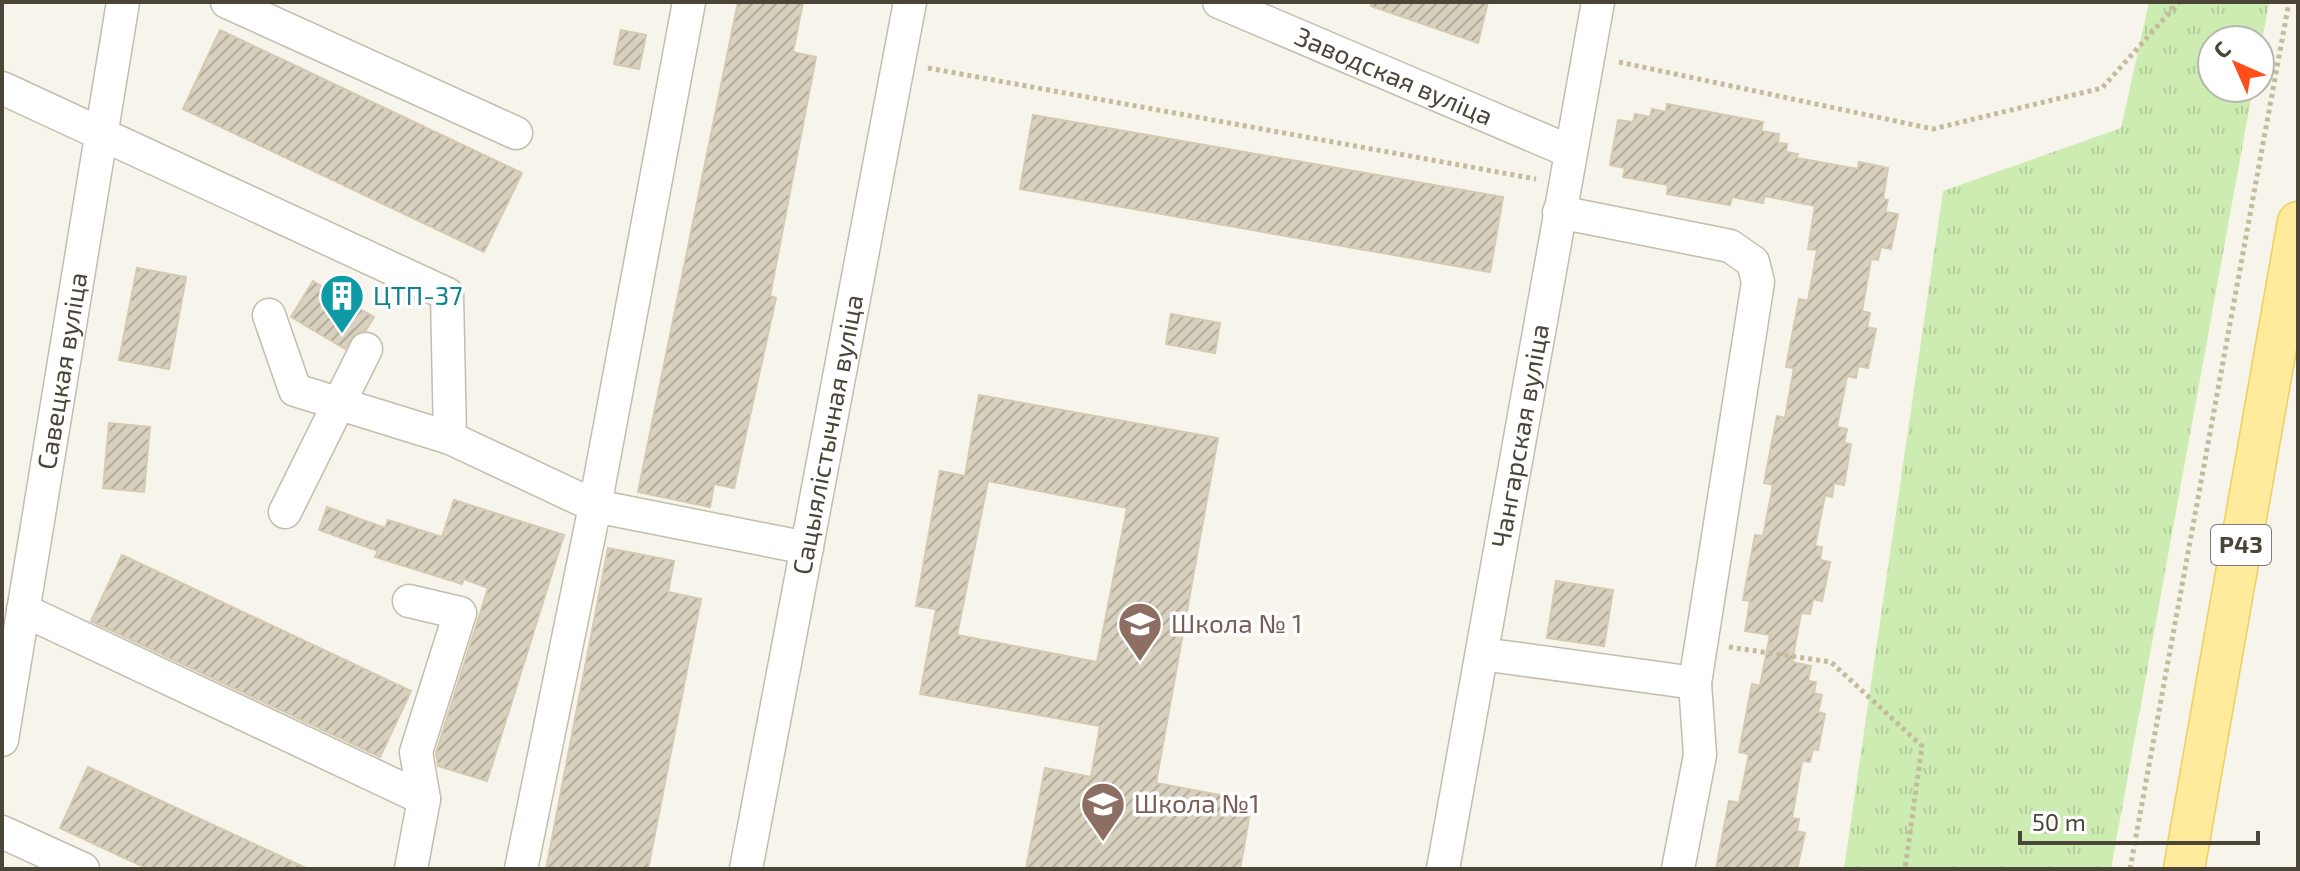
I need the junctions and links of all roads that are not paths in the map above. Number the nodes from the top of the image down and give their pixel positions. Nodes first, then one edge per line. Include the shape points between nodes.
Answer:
1 (123, 2) edge
2 (227, 2) edge
3 (689, 2) edge
4 (910, 2) edge
5 (1219, 2) edge
6 (1598, 2) edge
7 (2, 88) edge
8 (516, 133) dead end
9 (101, 134) junction
10 (1569, 151) junction
11 (1559, 212) junction
12 (2298, 222) edge
13 (269, 315) dead end
14 (366, 349) dead end
15 (339, 404) junction
16 (450, 438) junction
17 (595, 506) junction
18 (285, 512) dead end
19 (807, 548) junction
20 (409, 601) dead end
21 (23, 610) junction
22 (1482, 654) junction
23 (1695, 683) junction
24 (2, 740) edge
25 (424, 799) junction
26 (2, 832) edge
27 (83, 869) edge
28 (411, 869) edge
29 (521, 869) edge
30 (746, 869) edge
31 (1443, 869) edge
32 (1678, 869) edge
33 (2184, 869) edge

1 - 9 street, Савецкая вуліца
2 - 8 street
3 - 17 street
4 - 19 street, Сацыялістычная вуліца
5 - 10 street, Заводская вуліца
6 - 10 street, Чангарская вуліца
7 - 9 street
9 - 16 street via 447,294
9 - 21 street, Савецкая вуліца
10 - 11 street, Чангарская вуліца
11 - 22 street, Чангарская вуліца
11 - 23 street via 1730,246 1753,262 1758,282
12 - 33 main road, Р43
13 - 15 street via 295,390
14 - 15 street
15 - 16 street
15 - 18 street
16 - 17 street
17 - 19 street
17 - 29 street
19 - 30 street, Сацыялістычная вуліца
20 - 25 street via 460,613 416,752
21 - 24 street, Савецкая вуліца
21 - 25 street
22 - 23 street
22 - 31 street, Чангарская вуліца
23 - 32 street via 1700,755
25 - 28 street
26 - 27 street

